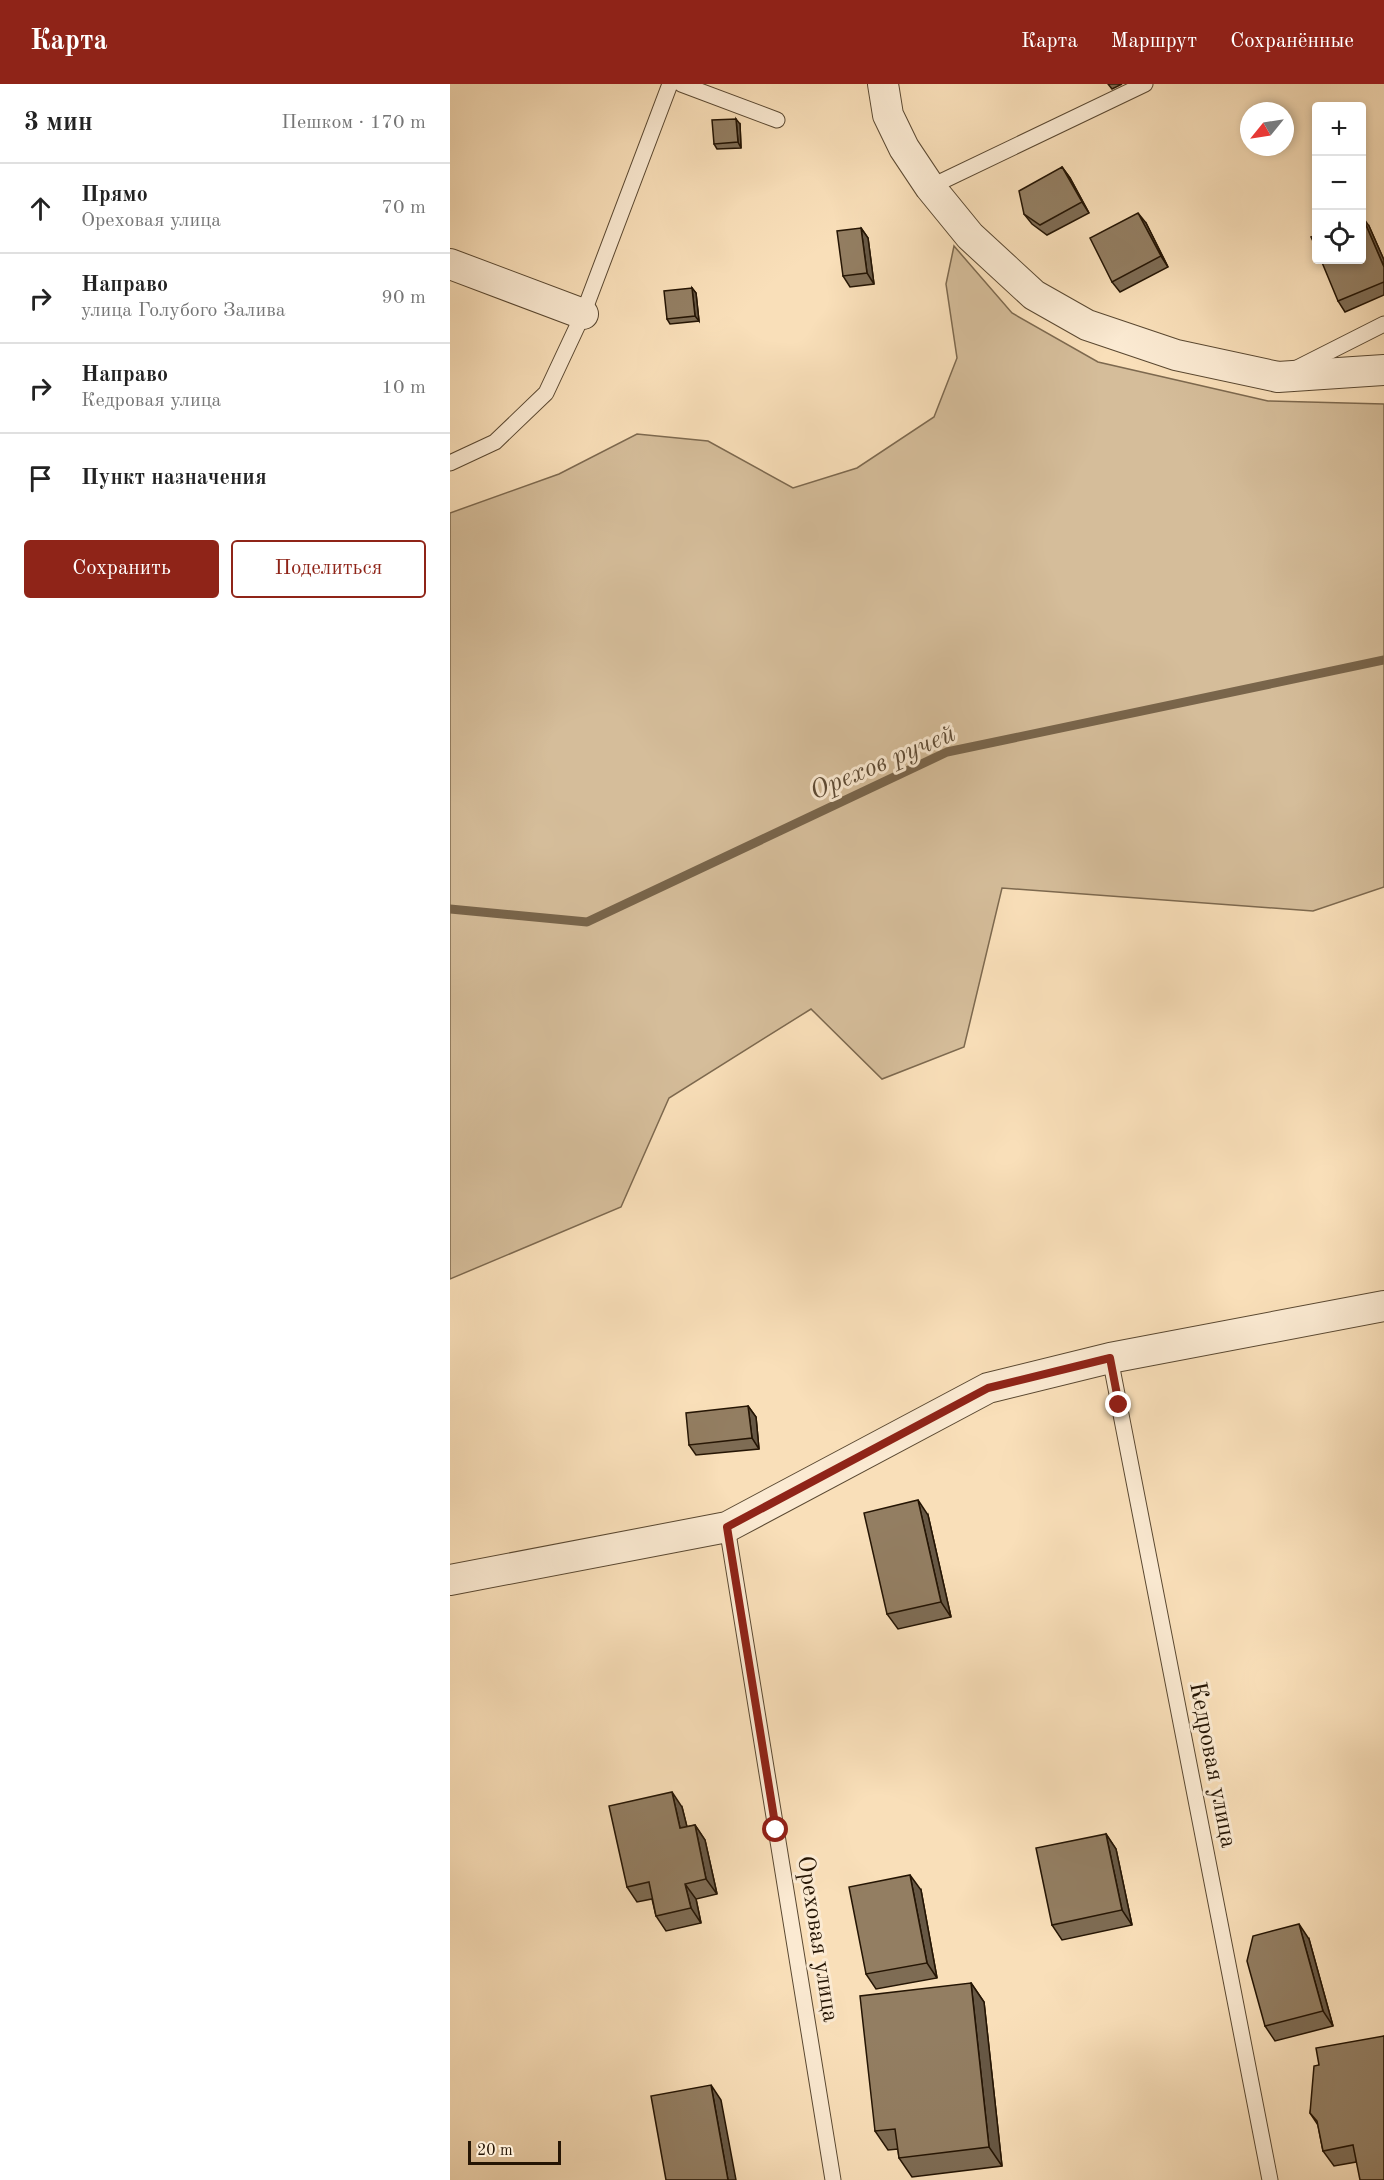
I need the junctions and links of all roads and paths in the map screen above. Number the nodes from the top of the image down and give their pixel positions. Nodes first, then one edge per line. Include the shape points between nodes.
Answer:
1 (670, 84) edge
2 (681, 84) edge
3 (883, 84) edge
4 (1145, 84) edge
5 (777, 120) dead end
6 (930, 187) junction
7 (450, 264) edge
8 (583, 314) junction
9 (1384, 324) edge
10 (1384, 370) edge
11 (1278, 377) junction
12 (450, 463) edge
13 (1384, 1306) edge
14 (1110, 1358) junction
15 (727, 1527) junction
16 (450, 1580) edge
17 (833, 2180) edge
18 (1270, 2180) edge

1 - 8 lane
2 - 5 lane
3 - 6 street via 888,115
4 - 6 lane
6 - 11 street via 970,236 1034,295 1078,320 1176,354
7 - 8 street
8 - 12 lane via 546,393 495,442
9 - 11 lane
10 - 11 street
13 - 14 street
14 - 15 street via 988,1388
14 - 18 lane, Кедровая улица
15 - 16 street
15 - 17 lane, Ореховая улица

